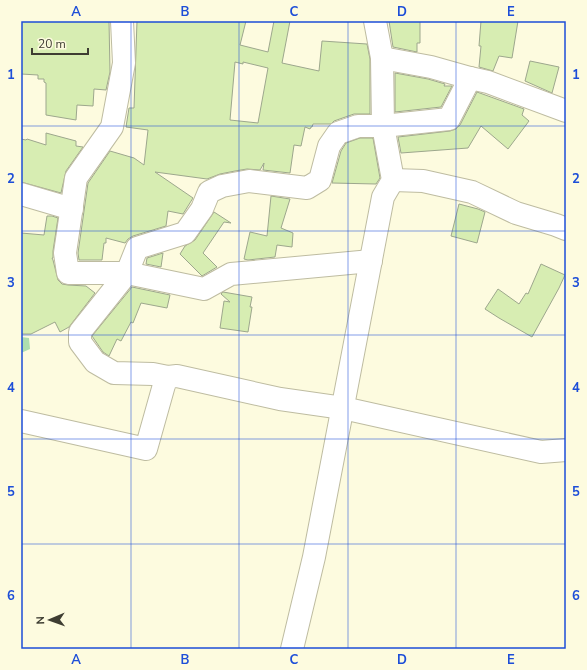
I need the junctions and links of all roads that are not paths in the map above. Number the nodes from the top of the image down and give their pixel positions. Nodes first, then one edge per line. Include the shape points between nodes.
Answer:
1 (122, 21) edge
2 (375, 21) edge
3 (382, 58) junction
4 (470, 78) junction
5 (566, 111) edge
6 (383, 126) junction
7 (393, 180) junction
8 (21, 194) edge
9 (72, 209) junction
10 (563, 223) edge
11 (371, 261) junction
12 (127, 273) junction
13 (168, 377) junction
14 (343, 408) junction
15 (21, 421) edge
16 (566, 450) edge
17 (292, 649) edge

1 - 9 street via 124,63 112,127 76,178
2 - 3 street
3 - 4 street via 431,66
3 - 6 street
4 - 5 street via 488,82
4 - 6 street via 449,119
6 - 7 street
6 - 12 street via 358,126 338,133 329,146 320,180 307,188 249,181 222,186 209,192 202,209 185,233 137,248
7 - 10 street via 423,181 472,192 516,214
7 - 11 street via 384,198
8 - 9 street
9 - 12 street via 65,253 68,273
11 - 12 street via 231,274 204,289
11 - 14 street
12 - 13 street via 80,332 80,342 95,362 114,373
13 - 14 street via 177,376 280,399
13 - 15 street via 146,450
14 - 16 street via 541,452
14 - 17 street via 314,557

